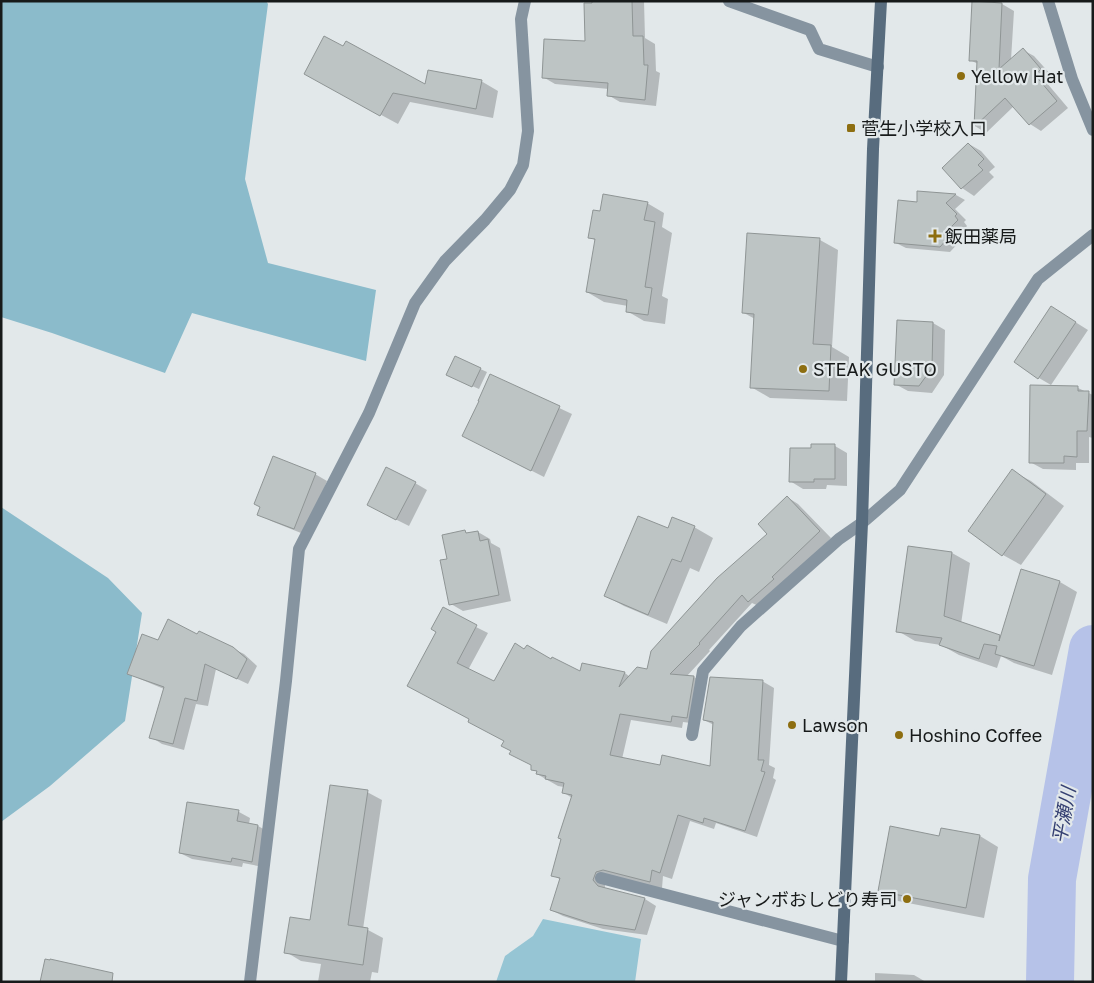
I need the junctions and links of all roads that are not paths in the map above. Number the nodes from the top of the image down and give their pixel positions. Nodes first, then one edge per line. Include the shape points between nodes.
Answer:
1 (526, 1) edge
2 (729, 1) edge
3 (881, 1) edge
4 (1048, 1) edge
5 (878, 67) junction
6 (1093, 130) edge
7 (1093, 236) edge
8 (862, 522) junction
9 (692, 735) dead end
10 (601, 878) dead end
11 (843, 941) junction
12 (250, 982) edge
13 (842, 982) edge

1 - 12 street via 521,19 528,131 523,165 510,190 445,261 415,303 369,413 299,549
2 - 5 street via 810,30 819,50
3 - 5 street
4 - 6 street via 1072,79
5 - 8 street
7 - 8 street via 1038,279 900,490
8 - 9 street via 741,626 704,671
8 - 11 street
10 - 11 street
11 - 13 street

